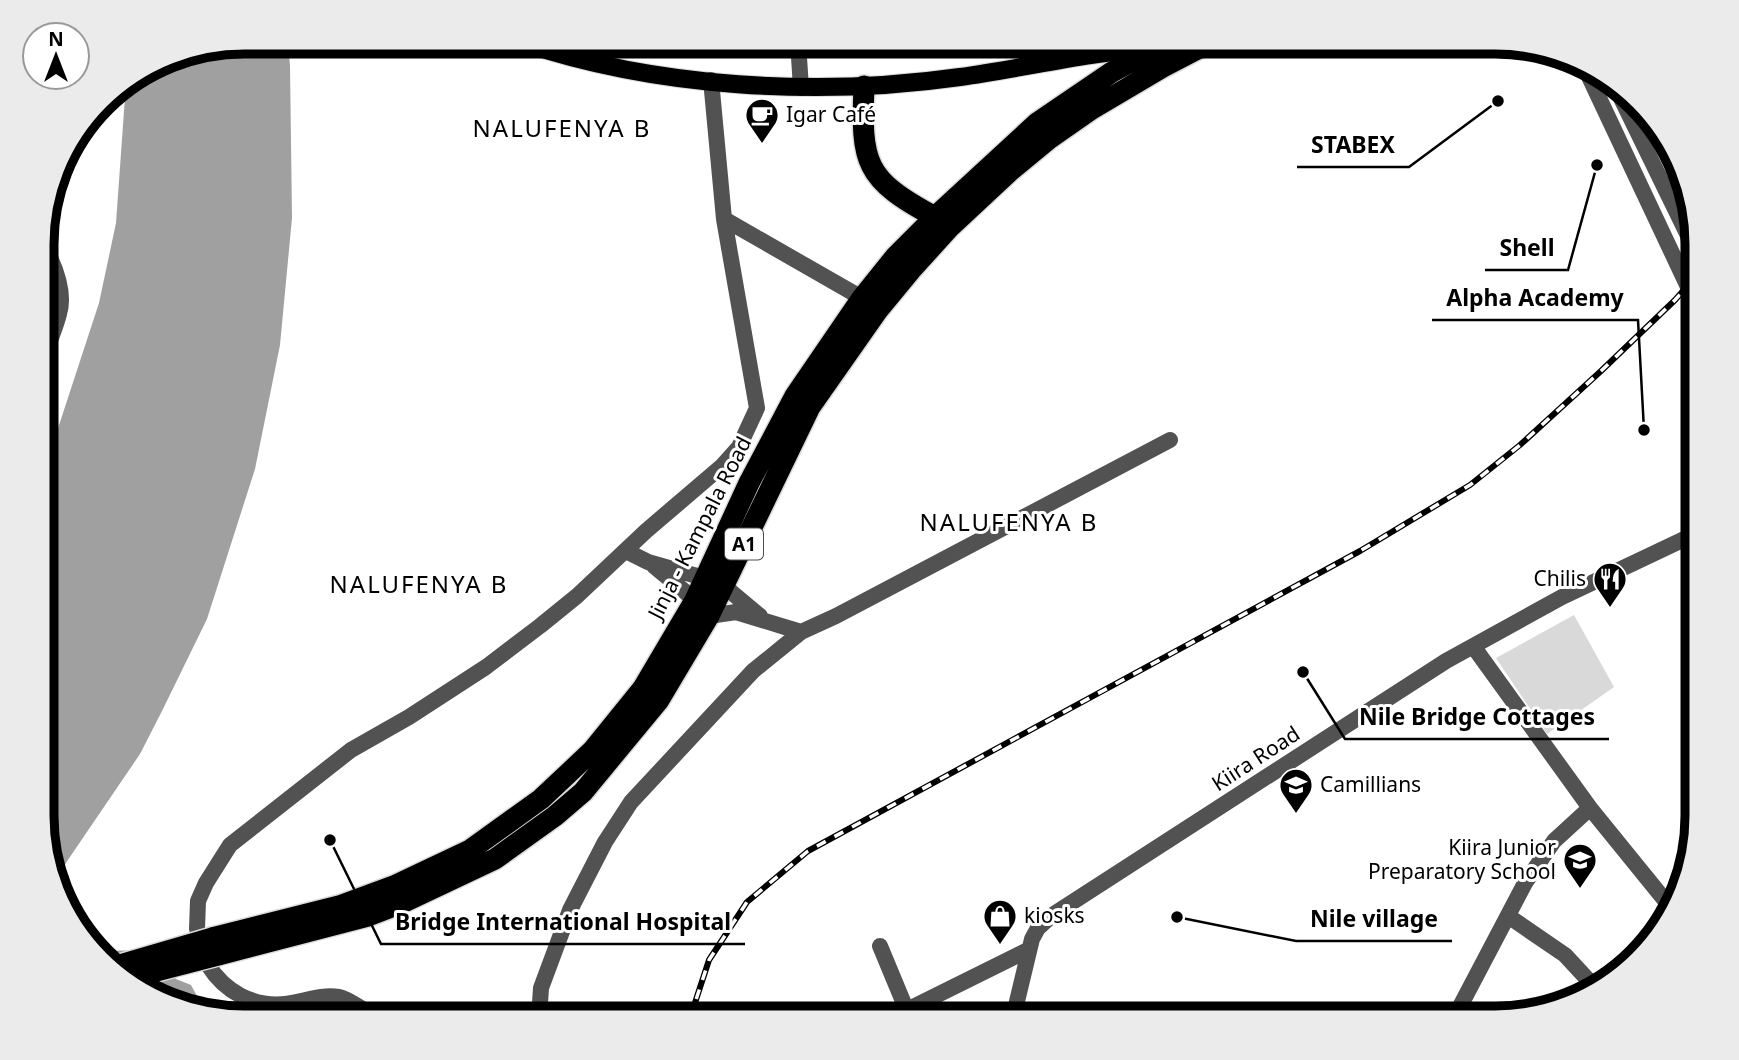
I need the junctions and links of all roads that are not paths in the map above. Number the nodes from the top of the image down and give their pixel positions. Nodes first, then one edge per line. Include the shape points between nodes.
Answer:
1 (567, 54) edge
2 (799, 54) edge
3 (1090, 54) edge
4 (1145, 54) edge
5 (1188, 54) edge
6 (711, 80) junction
7 (1591, 81) edge
8 (864, 86) junction
9 (801, 88) junction
10 (1625, 107) edge
11 (934, 216) junction
12 (724, 219) junction
13 (1684, 228) edge
14 (54, 267) edge
15 (1684, 278) edge
16 (862, 298) junction
17 (54, 332) edge
18 (1170, 440) dead end
19 (1684, 539) edge
20 (626, 551) junction
21 (648, 562) junction
22 (704, 578) junction
23 (724, 586) junction
24 (702, 608) junction
25 (768, 622) junction
26 (801, 632) junction
27 (1473, 646) junction
28 (1590, 808) junction
29 (1665, 900) edge
30 (1508, 916) junction
31 (880, 946) dead end
32 (209, 947) junction
33 (1028, 950) junction
34 (126, 964) edge
35 (139, 974) edge
36 (1589, 981) edge
37 (897, 1005) edge
38 (916, 1005) edge
39 (1016, 1005) edge
40 (1461, 1005) edge
41 (356, 1006) edge
42 (540, 1006) edge

1 - 6 main road via 631,71
2 - 9 street
3 - 8 main road via 960,77
4 - 11 highway, Jinja - Kampala Road / A1 via 1037,123
5 - 23 highway, Jinja - Kampala Road / A1 via 1049,139 970,209 911,271 810,407
6 - 9 main road
6 - 12 street
7 - 15 street
8 - 9 main road
8 - 11 highway via 868,161 884,183
10 - 13 street
11 - 16 highway, Jinja - Kampala Road / A1
12 - 16 street
12 - 20 street via 757,408 739,447 722,466
14 - 17 street via 61,311
16 - 22 highway, Jinja - Kampala Road / A1 via 795,396
18 - 26 street
19 - 27 street, Kiira Road via 1562,597
20 - 21 street
20 - 32 street via 486,667 351,750 230,845 198,901
21 - 22 street
21 - 24 street
22 - 24 highway, Jinja - Kampala Road / A1
23 - 24 highway, Jinja - Kampala Road / A1
23 - 25 street
24 - 25 street
24 - 32 highway, Jinja - Kampala Road / A1 via 659,700 583,792 512,848 368,916
25 - 26 street
26 - 42 street via 753,671 631,802 570,910 541,988
27 - 28 street
27 - 33 street, Kiira Road via 1051,916 1038,928
28 - 29 street
28 - 30 street via 1554,841
30 - 36 street via 1565,955
30 - 40 street
31 - 37 street
32 - 34 highway, A1, bridge
32 - 35 highway, A1, bridge
32 - 41 street via 216,978 245,999 287,1004 325,996
33 - 38 street
33 - 39 street, Kiira Road

